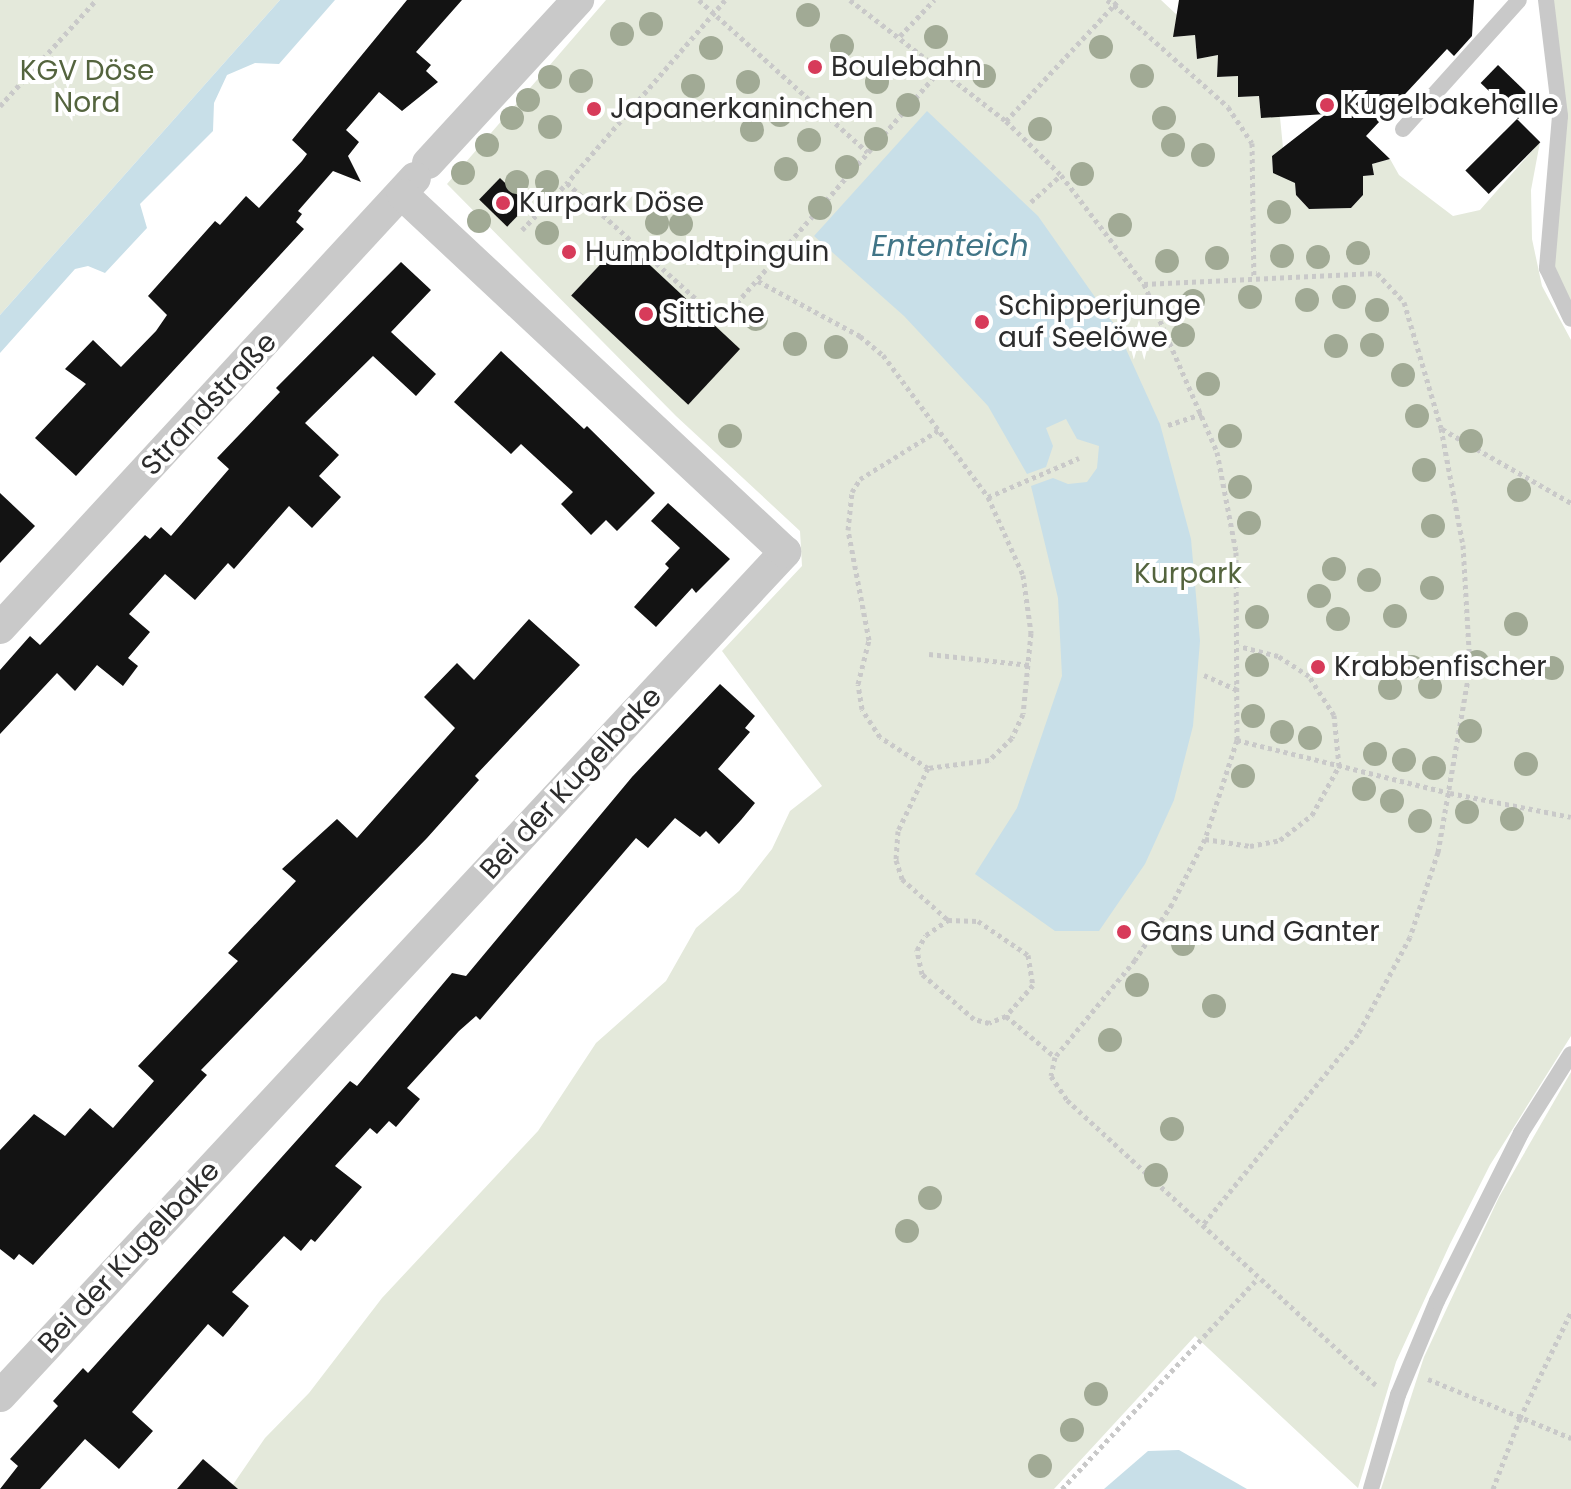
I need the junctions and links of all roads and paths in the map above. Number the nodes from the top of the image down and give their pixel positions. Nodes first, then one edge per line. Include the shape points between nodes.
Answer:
1 (96, 0) edge
2 (578, 0) edge
3 (699, 0) edge
4 (725, 0) edge
5 (850, 0) edge
6 (934, 0) edge
7 (1107, 0) edge
8 (1119, 0) edge
9 (1519, 0) edge
10 (1546, 0) edge
11 (1114, 5) junction
12 (715, 12) junction
13 (900, 36) junction
14 (942, 68) junction
15 (0, 106) edge
16 (1006, 121) junction
17 (1403, 129) dead end
18 (867, 152) junction
19 (1061, 175) junction
20 (415, 178) junction
21 (567, 183) junction
22 (1031, 202) dead end
23 (522, 230) dead end
24 (1254, 278) junction
25 (758, 281) junction
26 (1144, 284) junction
27 (1571, 319) edge
28 (1202, 414) junction
29 (1168, 425) dead end
30 (1441, 428) junction
31 (939, 430) junction
32 (1079, 458) dead end
33 (988, 497) junction
34 (1571, 503) edge
35 (0, 628) edge
36 (1239, 646) junction
37 (929, 654) dead end
38 (1030, 665) junction
39 (1204, 675) dead end
40 (1237, 690) junction
41 (1237, 740) junction
42 (1339, 766) junction
43 (928, 768) junction
44 (1450, 793) junction
45 (1571, 817) edge
46 (1205, 839) junction
47 (948, 920) junction
48 (1006, 1016) junction
49 (1571, 1054) edge
50 (1055, 1057) junction
51 (1202, 1226) junction
52 (1256, 1280) junction
53 (1571, 1312) edge
54 (1442, 1385) dead end
55 (1398, 1395) junction
56 (0, 1396) edge
57 (1520, 1418) junction
58 (1571, 1438) edge
59 (1062, 1489) edge
60 (1371, 1489) edge
61 (1493, 1489) edge

1 - 15 path
2 - 20 street, Strandstraße
3 - 12 path
4 - 12 path
5 - 13 path
6 - 13 path
7 - 11 path
8 - 11 path
9 - 17 lane
10 - 27 lane via 1560,116 1547,268
11 - 16 path
11 - 24 path via 1228,107 1252,143
12 - 18 path
12 - 21 path
13 - 14 path
14 - 16 path
14 - 18 path
16 - 19 path
18 - 25 path
19 - 22 path
19 - 26 path
20 - 35 street, Strandstraße
20 - 56 street, Bei der Kugelbake via 785,552
21 - 23 path
21 - 25 path via 721,321
24 - 26 path
24 - 30 path via 1377,273 1404,302
25 - 31 path via 860,336 883,355
26 - 28 path
28 - 29 path
28 - 36 path via 1217,452 1236,552
30 - 34 path
30 - 44 path via 1463,545 1470,667
31 - 33 path
31 - 43 path via 860,479 852,492 848,530 869,640 858,684 862,709 880,737
32 - 33 path
33 - 38 path via 1023,575
36 - 40 path
36 - 42 path via 1278,656 1309,676 1334,715
37 - 38 path
38 - 43 path via 1023,714 1003,750 973,766
39 - 40 path
40 - 41 path
41 - 42 path
41 - 46 path
42 - 44 path
42 - 46 path via 1312,815 1280,840 1250,846
43 - 47 path via 902,820 896,860 902,879
44 - 45 path
44 - 51 path via 1415,923 1386,988 1358,1034
46 - 50 path via 1135,960
47 - 48 path via 978,921 1028,955 1033,985
47 - 48 path via 926,935 917,950 922,974 974,1019 989,1023
48 - 50 path
49 - 55 lane via 1492,1189
50 - 51 path via 1051,1076 1067,1100
51 - 52 path
52 - 55 path via 1373,1384
52 - 59 path
53 - 57 path
54 - 57 path
55 - 60 lane
57 - 58 path
57 - 61 path

